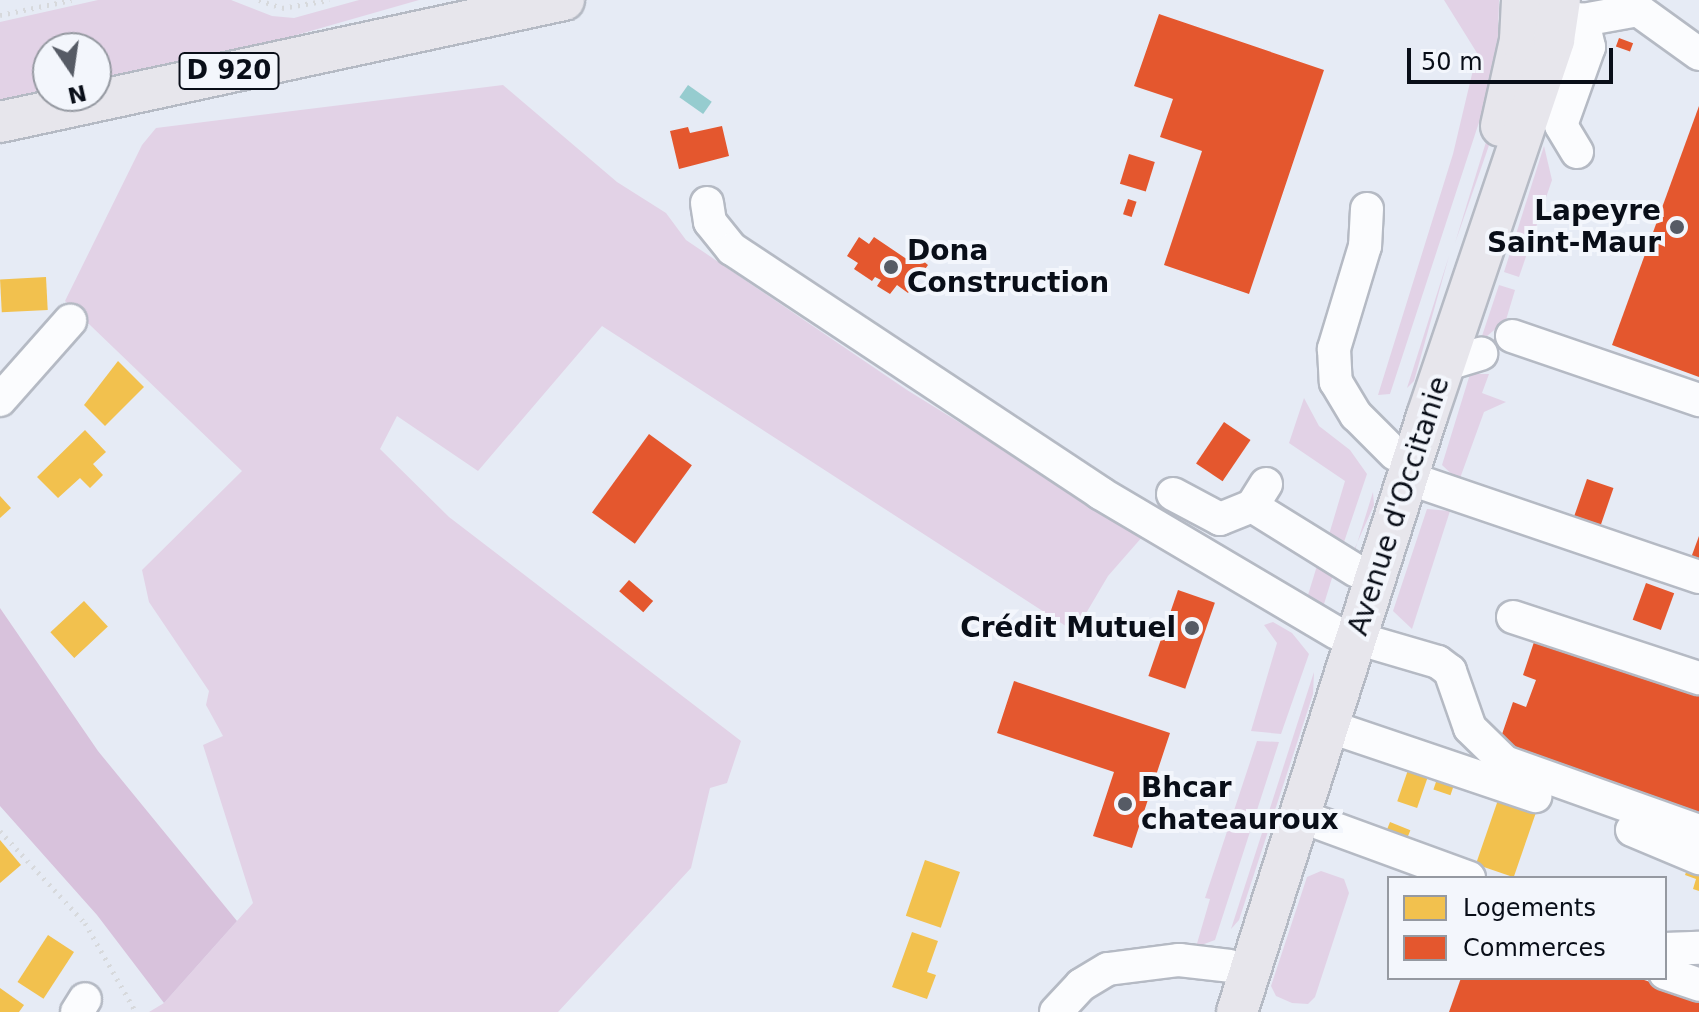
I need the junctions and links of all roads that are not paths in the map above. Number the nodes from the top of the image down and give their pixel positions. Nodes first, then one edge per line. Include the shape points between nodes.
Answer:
1 (504, 0) edge
2 (564, 0) edge
3 (1522, 0) edge
4 (1567, 12) edge
5 (457, 20) junction
6 (1699, 54) edge
7 (0, 122) edge
8 (1577, 152) dead end
9 (707, 203) dead end
10 (1367, 209) dead end
11 (70, 321) dead end
12 (1512, 336) dead end
13 (3, 389) edge
14 (1699, 400) edge
15 (1401, 466) junction
16 (1173, 494) dead end
17 (1357, 571) junction
18 (1699, 577) edge
19 (1513, 617) dead end
20 (1346, 635) junction
21 (1699, 678) edge
22 (1328, 726) junction
23 (1300, 816) junction
24 (1699, 831) edge
25 (1699, 858) edge
26 (1464, 876) edge
27 (1683, 955) edge
28 (1230, 966) junction
29 (1699, 985) edge
30 (1056, 1012) edge
31 (1215, 1012) edge
32 (1237, 1012) edge

1 - 5 main road, D 920
2 - 5 main road, D 920
3 - 15 main road, Avenue d'Occitanie via 1520,40 1505,112
4 - 6 street via 1638,10
4 - 8 street via 1589,47 1561,125
4 - 15 main road, Avenue d'Occitanie via 1463,359
5 - 7 main road, D 920
9 - 20 street via 710,222 732,249 1100,493
10 - 15 street via 1365,246 1334,349 1336,382 1356,415
11 - 13 street
12 - 14 street
15 - 17 main road, Avenue d'Occitanie
15 - 18 street
15 - 20 main road, Avenue d'Occitanie
16 - 17 street via 1220,519 1259,495
17 - 20 main road, Avenue d'Occitanie
19 - 21 street
20 - 22 main road, Avenue d'Occitanie
20 - 24 street via 1438,662 1450,671 1470,728 1505,762
20 - 28 main road, Avenue d'Occitanie
22 - 23 main road, Avenue d'Occitanie
22 - 25 street via 1592,815
23 - 26 street
23 - 32 main road, Avenue d'Occitanie
27 - 29 street
28 - 30 street via 1179,960 1108,969 1081,985
28 - 31 main road, Avenue d'Occitanie

